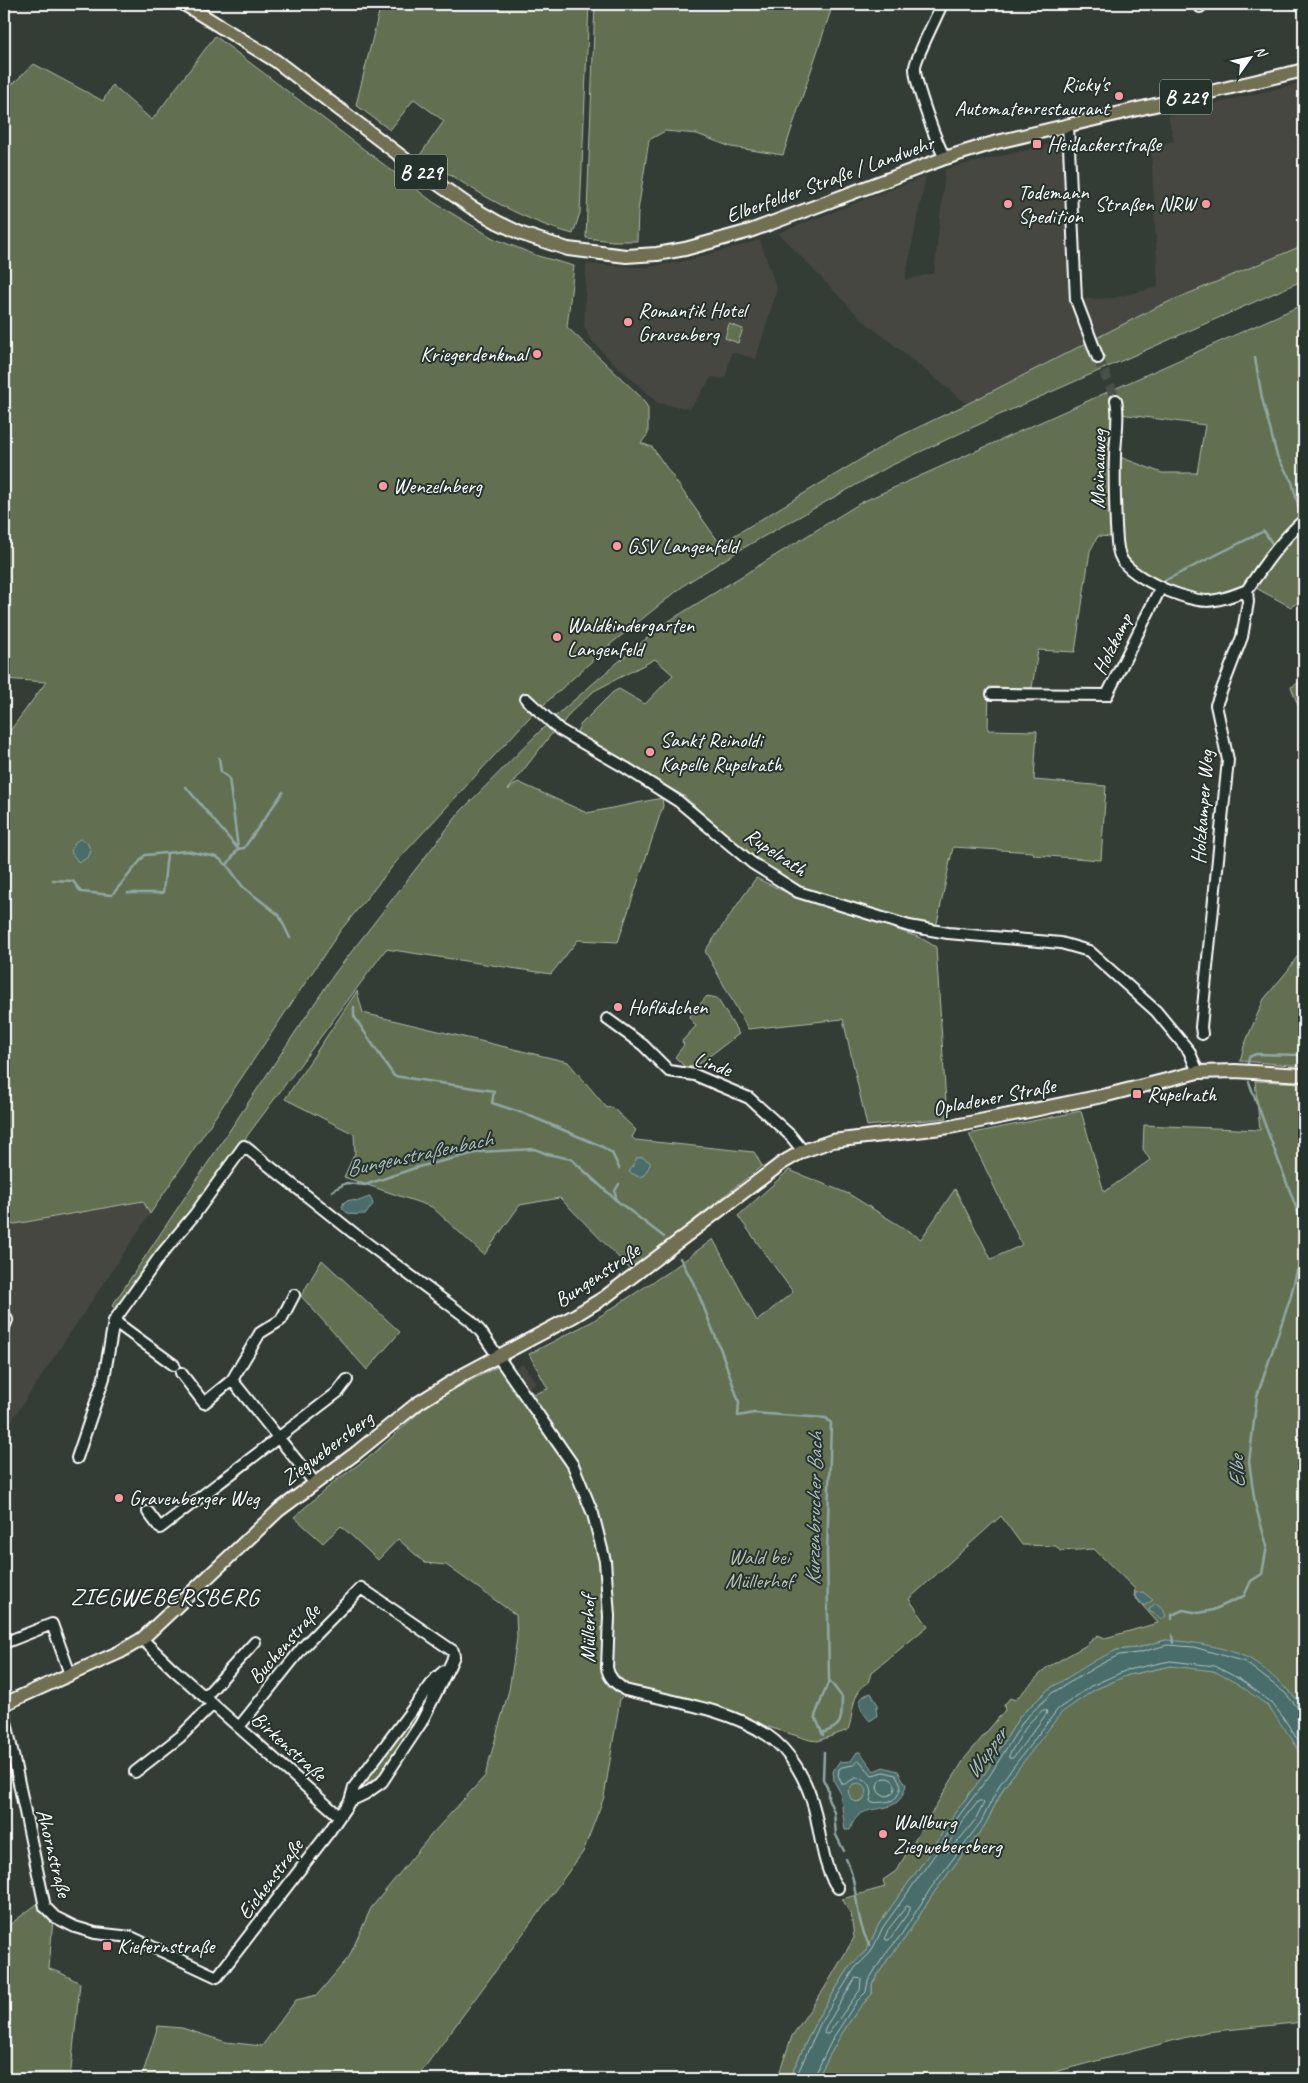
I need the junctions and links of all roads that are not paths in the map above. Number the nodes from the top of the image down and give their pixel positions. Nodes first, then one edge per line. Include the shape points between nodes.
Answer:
1 (184, 4) edge
2 (942, 4) edge
3 (1304, 70) edge
4 (1068, 125) junction
5 (945, 158) junction
6 (1098, 358) tunnel mouth
7 (1116, 400) tunnel mouth
8 (1304, 520) edge
9 (1161, 587) junction
10 (1247, 590) junction
11 (992, 694) dead end
12 (526, 699) dead end
13 (607, 1018) dead end
14 (1202, 1034) dead end
15 (1198, 1072) junction
16 (1304, 1075) edge
17 (803, 1151) junction
18 (711, 1216) joint
19 (294, 1295) dead end
20 (4, 1314) edge
21 (114, 1320) junction
22 (4, 1328) edge
23 (498, 1356) junction
24 (232, 1380) junction
25 (347, 1380) dead end
26 (279, 1438) junction
27 (77, 1458) dead end
28 (314, 1482) junction
29 (148, 1512) dead end
30 (142, 1639) junction
31 (255, 1642) dead end
32 (4, 1643) edge
33 (453, 1651) joint
34 (450, 1665) junction
35 (70, 1674) junction
36 (209, 1701) junction
37 (4, 1704) edge
38 (4, 1712) edge
39 (239, 1727) junction
40 (135, 1772) dead end
41 (350, 1801) junction
42 (339, 1816) junction
43 (838, 1888) dead end
44 (217, 1977) joint

1 - 5 main road, Elberfelder Straße / Landwehr / B 229 via 276,61 471,207 522,234 568,248 626,256 691,248 750,231
2 - 5 street via 914,66
3 - 4 main road, Elberfelder Straße / Landwehr / B 229
4 - 5 main road, Elberfelder Straße / Landwehr / B 229
4 - 6 street via 1076,300
7 - 9 street, Mainauweg via 1114,485 1120,554 1126,564
8 - 10 street, Holzkamper Weg via 1265,562
9 - 10 street via 1202,602
9 - 11 street, Holzkamp via 1107,695
10 - 14 street, Holzkamper Weg via 1242,637 1216,706 1228,760
12 - 15 street, Rupelrath via 560,730 678,801 752,863 798,892 908,926 948,933 1043,941 1089,951 1156,1011 1189,1051
13 - 17 street, Linde via 643,1045 669,1071 694,1075 749,1098
15 - 16 main road, Opladener Straße
15 - 17 main road, Opladener Straße via 1025,1112 924,1131 832,1141
17 - 18 main road, Opladener Straße
18 - 23 main road, Bungenstraße via 605,1297
19 - 24 street via 281,1320 260,1333
20 - 22 street via 7,1320
21 - 23 street via 244,1146 470,1320
21 - 24 street via 178,1369 204,1403
21 - 27 street via 104,1378
23 - 28 main road, Ziegwebersberg via 418,1403
23 - 43 street, Müllerhof via 573,1465 593,1514 605,1561 609,1616 608,1675 626,1690 709,1710 750,1725 773,1740 790,1757 805,1783 828,1868
24 - 26 street
25 - 26 street via 338,1392
26 - 28 street
26 - 29 street via 160,1528
28 - 30 main road, Ziegwebersberg via 257,1530
30 - 35 main road, Ziegwebersberg
30 - 36 street, Birkenstraße
31 - 36 street
32 - 35 street via 52,1624
33 - 34 street, Eichenstraße
33 - 39 street, Buchenstraße via 360,1588 303,1647
34 - 41 street, Eichenstraße via 436,1678 354,1787
34 - 41 street, Eichenstraße via 421,1722 382,1782
35 - 37 main road, Ziegwebersberg
36 - 39 street, Birkenstraße
36 - 40 street via 180,1737
38 - 44 street, Ahornstraße via 45,1907 75,1927 131,1937
39 - 42 street, Birkenstraße
41 - 42 street, Eichenstraße
42 - 44 street, Eichenstraße

